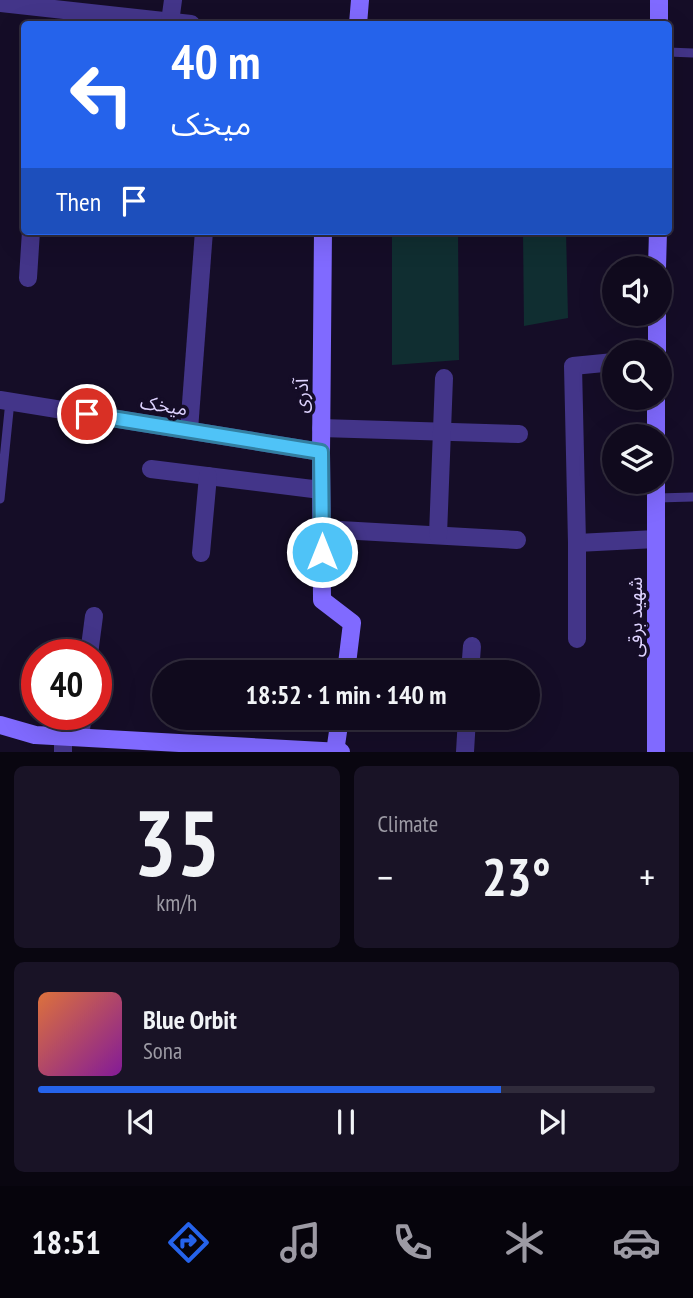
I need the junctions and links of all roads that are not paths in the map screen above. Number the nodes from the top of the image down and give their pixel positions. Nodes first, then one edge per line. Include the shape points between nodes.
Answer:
1 (173, 0) edge
2 (360, 0) edge
3 (659, 0) edge
4 (0, 3) edge
5 (61, 5) edge
6 (87, 19) edge
7 (142, 21) edge
8 (170, 21) edge
9 (358, 21) edge
10 (659, 21) edge
11 (672, 52) edge
12 (693, 52) edge
13 (31, 235) edge
14 (204, 235) edge
15 (323, 235) edge
16 (657, 235) edge
17 (657, 256) edge
18 (27, 278) dead end
19 (602, 363) edge
20 (444, 378) dead end
21 (5, 400) edge
22 (321, 428) junction
23 (189, 430) junction
24 (442, 431) junction
25 (519, 434) dead end
26 (321, 452) junction
27 (151, 470) dead end
28 (208, 476) junction
29 (321, 489) junction
30 (672, 493) edge
31 (657, 494) edge
32 (693, 497) edge
33 (0, 499) edge
34 (322, 529) junction
35 (438, 535) junction
36 (656, 539) junction
37 (517, 540) dead end
38 (578, 543) junction
39 (201, 553) dead end
40 (93, 616) dead end
41 (91, 639) edge
42 (577, 639) dead end
43 (472, 646) dead end
44 (347, 660) edge
45 (471, 660) edge
46 (0, 725) edge
47 (338, 730) edge
48 (466, 730) edge
49 (69, 742) edge
50 (179, 747) edge
51 (247, 749) edge
52 (309, 751) edge
53 (335, 752) edge
54 (341, 752) edge
55 (465, 752) edge
56 (656, 752) edge

1 - 8 street
2 - 9 street
3 - 10 street
4 - 5 street
5 - 6 street
6 - 7 street
11 - 12 lane
13 - 18 street
14 - 23 street
15 - 22 street, آذری
16 - 17 street
19 - 38 street via 573,366
20 - 24 street
21 - 23 street, میخک
21 - 33 lane
22 - 24 street
22 - 26 street, آذری
23 - 26 street, میخک
24 - 25 street
24 - 35 street
26 - 29 street, آذری
27 - 28 street
28 - 29 street
28 - 39 street
29 - 34 street, آذری
30 - 32 lane
31 - 36 street, شهید برقی
34 - 35 street
34 - 44 street, آذری via 322,600 352,623
35 - 37 street
36 - 38 street
36 - 56 street, شهید برقی
38 - 42 street
40 - 41 street
43 - 45 street
46 - 49 street
47 - 53 street
48 - 55 street
49 - 50 street
50 - 51 street
51 - 52 street
52 - 53 street
53 - 54 street

